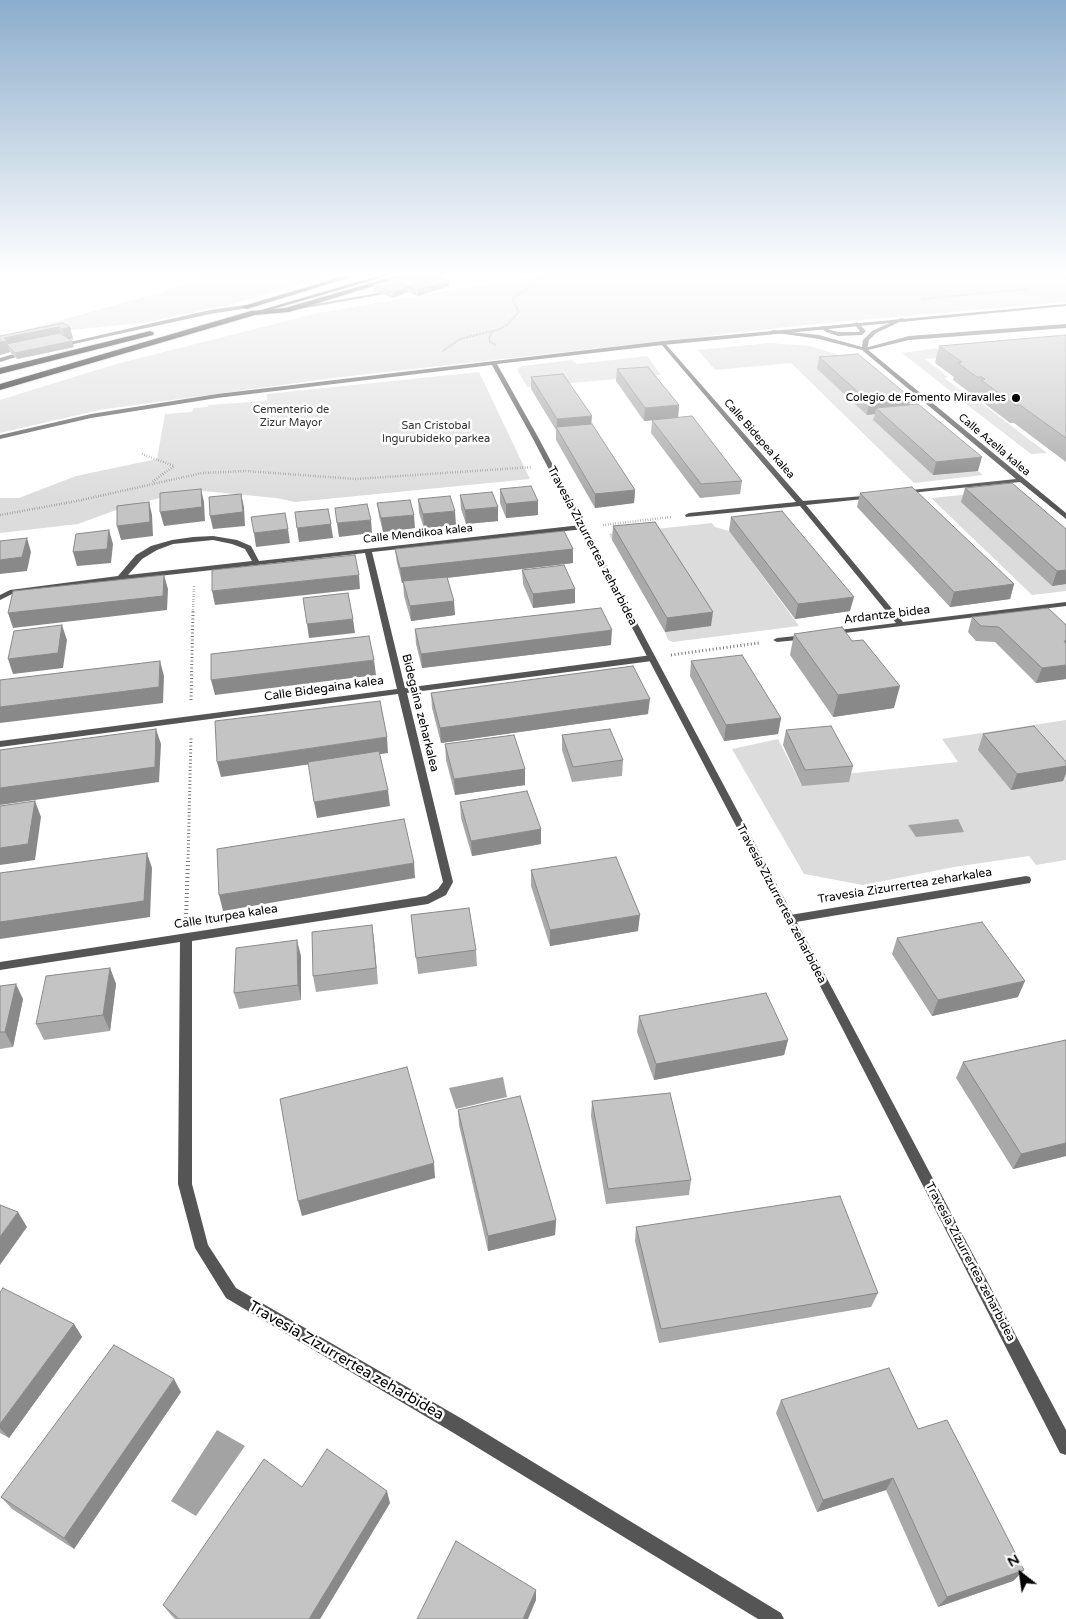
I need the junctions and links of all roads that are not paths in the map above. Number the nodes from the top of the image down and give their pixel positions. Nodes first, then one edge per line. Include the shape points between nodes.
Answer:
1 (864, 349) edge
2 (85, 350) edge
3 (94, 350) edge
4 (129, 350) edge
5 (598, 350) edge
6 (669, 350) edge
7 (27, 352) edge
8 (0, 360) edge
9 (493, 362) junction
10 (0, 371) edge
11 (0, 377) edge
12 (0, 387) edge
13 (144, 406) junction
14 (140, 413) dead end
15 (0, 438) edge
16 (1021, 480) junction
17 (896, 493) edge
18 (877, 495) edge
19 (801, 503) junction
20 (689, 515) road end
21 (1066, 517) edge
22 (581, 527) junction
23 (368, 551) junction
24 (257, 563) junction
25 (121, 578) junction
26 (0, 598) edge
27 (1066, 604) edge
28 (901, 624) junction
29 (826, 634) edge
30 (816, 635) edge
31 (777, 640) road end
32 (652, 658) junction
33 (401, 691) junction
34 (0, 744) edge
35 (1026, 880) dead end
36 (448, 882) joint
37 (790, 919) junction
38 (186, 937) junction
39 (0, 966) edge
40 (1066, 1447) edge
41 (775, 1619) edge

1 - 16 street, Calle Azella kalea
2 - 10 highway
3 - 11 highway
4 - 12 highway
5 - 9 street
6 - 19 street, Calle Bidepea kalea
7 - 8 street
9 - 13 street
9 - 22 street, Travesía Zizurrertea zeharbidea
13 - 14 street
13 - 15 street
16 - 17 street
16 - 21 street, Calle Azella kalea
18 - 19 street
19 - 20 street
19 - 28 street, Calle Bidepea kalea
22 - 23 street, Calle Mendikoa kalea
22 - 32 street, Travesía Zizurrertea zeharbidea
23 - 24 street, Calle Mendikoa kalea
23 - 33 street, Bidegaina zeharkalea
24 - 25 street, Calle Mendikoa kalea
24 - 25 street via 248,548 234,542 214,538 193,539 154,548 139,557
25 - 26 street, Calle Mendikoa kalea via 10,592
27 - 28 street, Ardantze bidea
28 - 29 street, Ardantze bidea
30 - 31 street
32 - 33 street, Calle Bidegaina kalea
32 - 37 street, Travesía Zizurrertea zeharbidea
33 - 34 street, Calle Bidegaina kalea
33 - 36 street, Bidegaina zeharkalea
35 - 37 street, Travesía Zizurrertea zeharkalea
36 - 38 street, Calle Iturpea kalea via 442,892 428,900
37 - 40 street, Travesía Zizurrertea zeharbidea
38 - 39 street, Calle Iturpea kalea
38 - 41 street, Travesía Zizurrertea zeharbidea via 185,1184 202,1248 230,1293 458,1426

